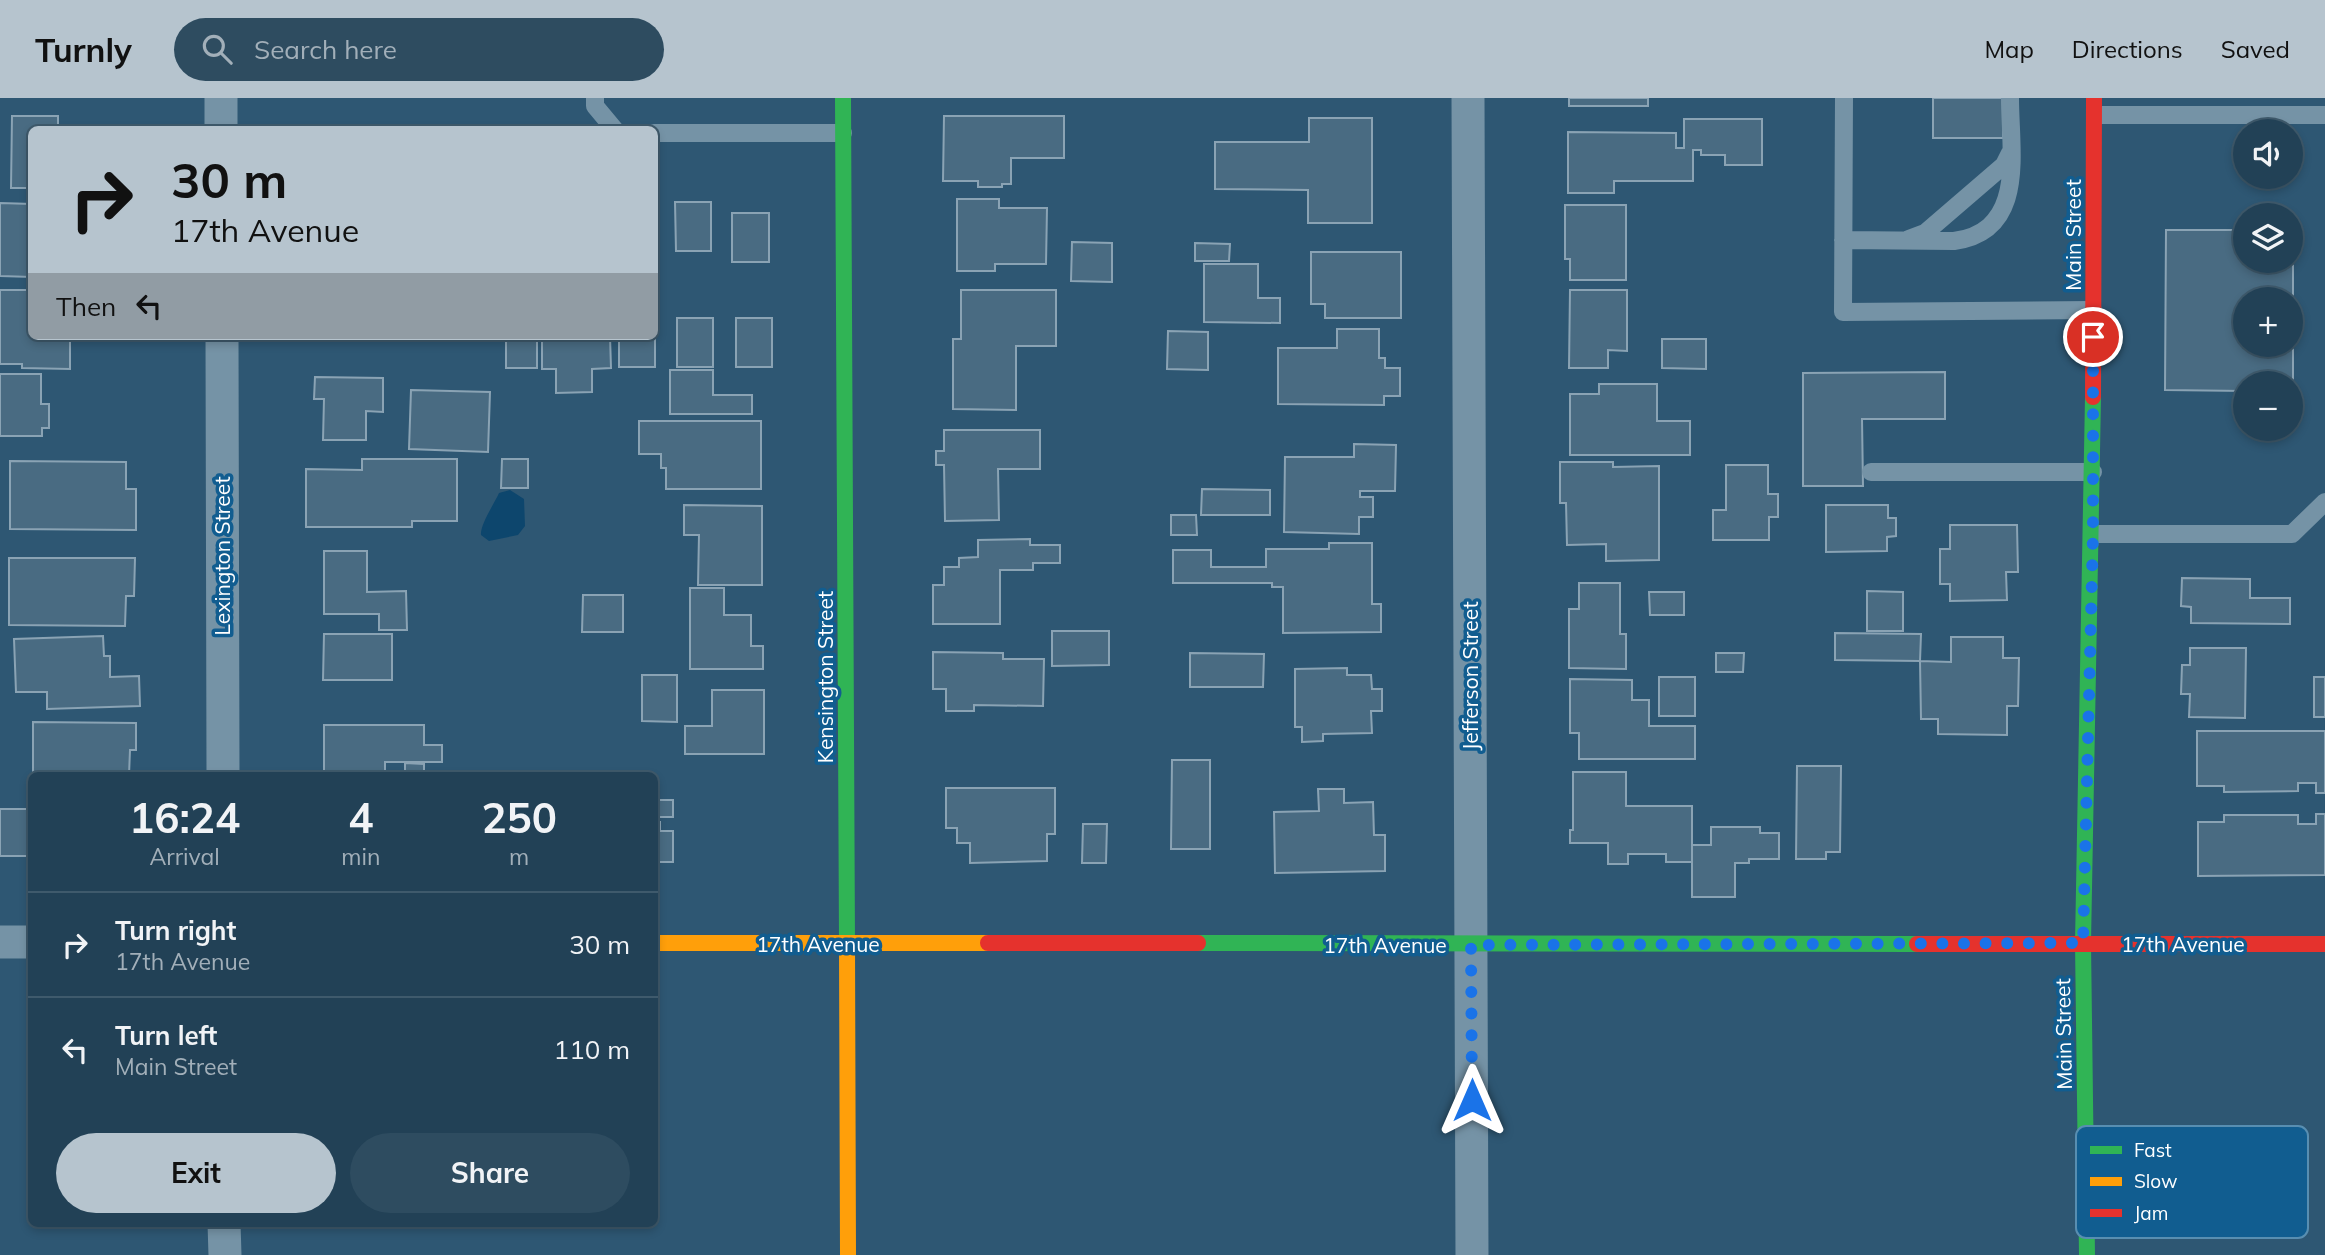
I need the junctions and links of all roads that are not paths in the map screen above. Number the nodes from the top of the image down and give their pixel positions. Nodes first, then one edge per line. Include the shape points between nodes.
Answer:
1 (221, 98) edge
2 (595, 98) edge
3 (843, 98) edge
4 (1468, 98) edge
5 (1844, 98) edge
6 (2010, 98) edge
7 (2095, 106) edge
8 (2177, 106) edge
9 (2240, 106) edge
10 (2325, 115) edge
11 (221, 126) edge
12 (612, 126) edge
13 (658, 133) edge
14 (843, 133) junction
15 (2010, 153) junction
16 (1843, 240) junction
17 (1905, 240) junction
18 (2093, 310) junction
19 (222, 340) edge
20 (1871, 472) dead end
21 (2093, 472) junction
22 (2325, 502) edge
23 (2093, 534) junction
24 (223, 772) edge
25 (0, 942) edge
26 (28, 942) edge
27 (658, 943) edge
28 (2083, 943) junction
29 (847, 944) junction
30 (2325, 944) edge
31 (1471, 945) junction
32 (2085, 1126) edge
33 (224, 1227) edge
34 (225, 1255) edge
35 (848, 1255) edge
36 (1472, 1255) edge

1 - 11 street
2 - 12 lane via 595,106
3 - 14 street, Kensington Street
4 - 31 street, Jefferson Street
5 - 16 lane
6 - 15 lane
7 - 8 lane
7 - 18 street, Main Street
8 - 9 lane
9 - 10 lane
13 - 14 lane
14 - 29 street, Kensington Street
15 - 17 lane via 2004,165 1925,233
15 - 17 lane via 2006,203 1988,230 1954,241
16 - 17 lane
16 - 18 lane via 1843,312
18 - 21 street, Main Street
19 - 24 street, Lexington Street
20 - 21 lane
21 - 23 street, Main Street
22 - 23 lane via 2292,534
23 - 28 street, Main Street
25 - 26 street
27 - 29 street, 17th Avenue
28 - 30 street, 17th Avenue
28 - 31 street, 17th Avenue
28 - 32 street, Main Street
29 - 31 street, 17th Avenue
29 - 35 street, Kensington Street
31 - 36 street, Jefferson Street
33 - 34 street

